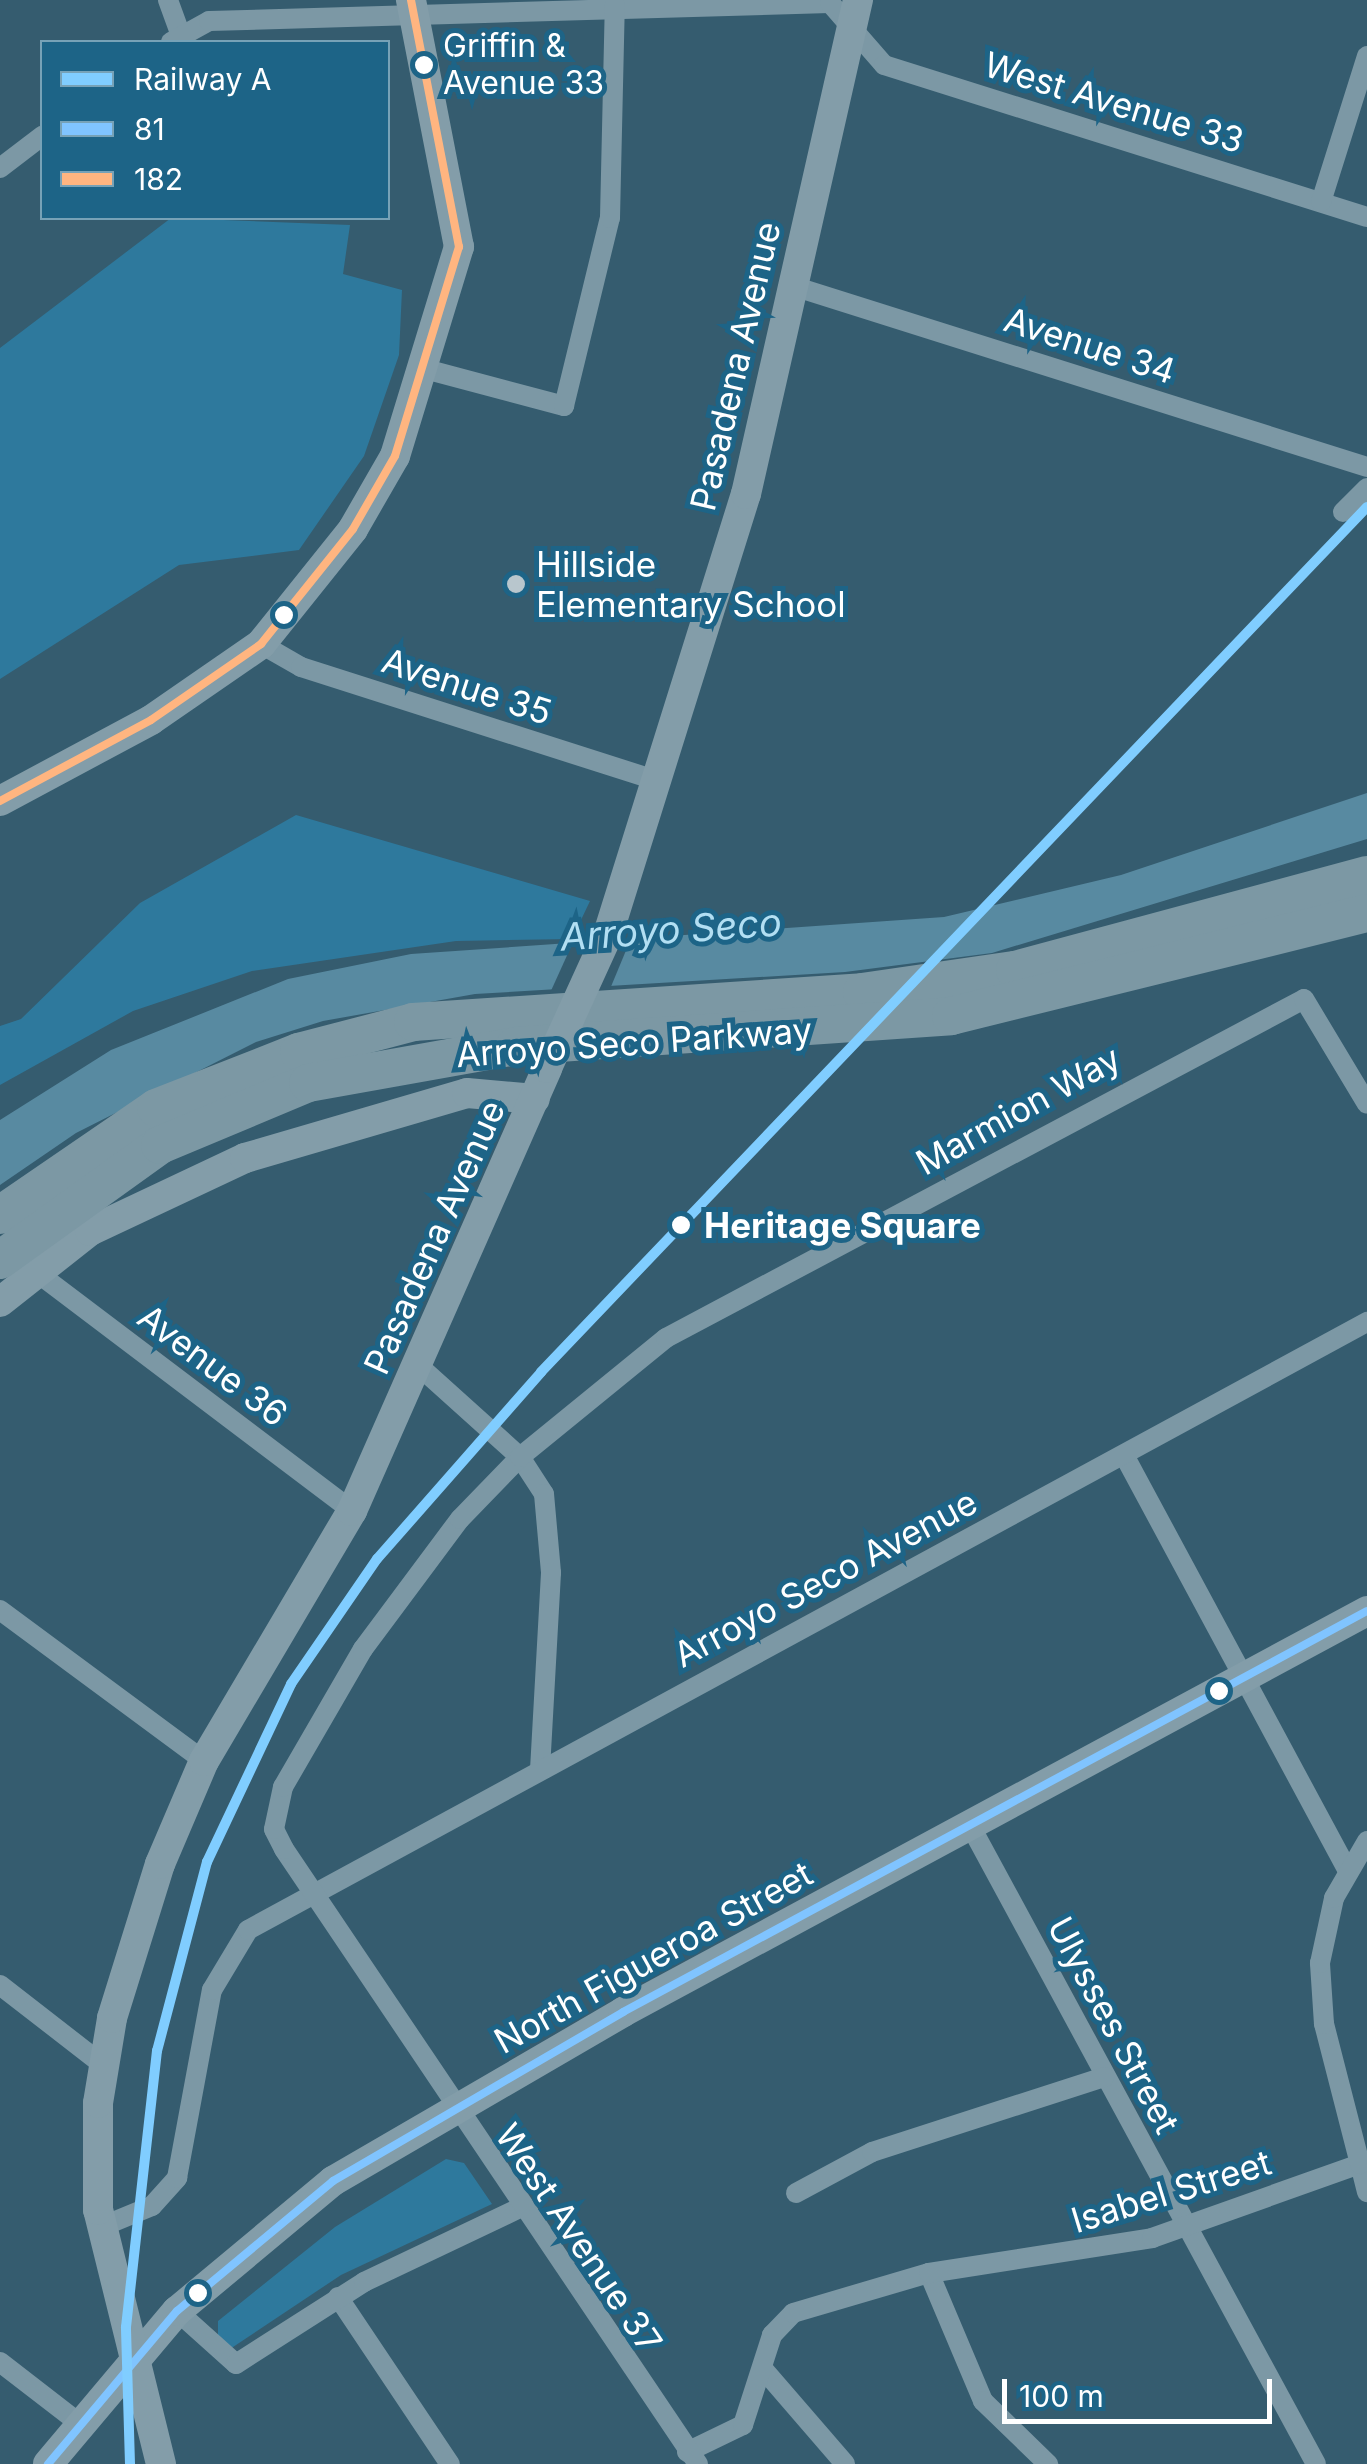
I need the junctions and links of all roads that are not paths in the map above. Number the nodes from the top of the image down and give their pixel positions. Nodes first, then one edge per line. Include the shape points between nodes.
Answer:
1 (168, 0) edge
2 (858, 0) edge
3 (615, 5) junction
4 (410, 7) edge
5 (850, 34) junction
6 (176, 40) edge
7 (1367, 56) edge
8 (40, 138) edge
9 (0, 168) edge
10 (1321, 202) junction
11 (1367, 217) edge
12 (792, 286) junction
13 (424, 369) junction
14 (1367, 467) edge
15 (1367, 488) edge
16 (1344, 512) dead end
17 (261, 644) junction
18 (658, 781) junction
19 (0, 802) edge
20 (1367, 872) edge
21 (1367, 913) edge
22 (1306, 930) junction
23 (1367, 931) edge
24 (535, 1099) junction
25 (1367, 1104) edge
26 (0, 1215) edge
27 (18, 1265) edge
28 (0, 1302) edge
29 (1367, 1322) edge
30 (420, 1367) junction
31 (1124, 1455) junction
32 (520, 1456) junction
33 (352, 1511) junction
34 (0, 1610) edge
35 (1367, 1611) edge
36 (1242, 1679) junction
37 (204, 1761) junction
38 (540, 1766) junction
39 (971, 1827) junction
40 (1367, 1841) edge
41 (1347, 1870) junction
42 (314, 1893) junction
43 (0, 1985) edge
44 (102, 2064) junction
45 (1104, 2077) junction
46 (455, 2112) junction
47 (1360, 2164) junction
48 (796, 2192) dead end
49 (1367, 2192) edge
50 (518, 2209) junction
51 (1186, 2227) junction
52 (102, 2228) junction
53 (929, 2273) junction
54 (338, 2298) junction
55 (177, 2311) junction
56 (131, 2359) junction
57 (0, 2362) edge
58 (764, 2370) junction
59 (79, 2423) junction
60 (692, 2458) edge
61 (48, 2464) edge
62 (161, 2464) edge
63 (450, 2464) edge
64 (846, 2464) edge
65 (1048, 2464) edge
66 (1316, 2464) edge

1 - 6 street
2 - 5 main road, Pasadena Avenue
3 - 4 street
3 - 5 street, West Avenue 33 via 830,3
3 - 13 street via 610,218 564,406
4 - 6 street via 209,22
4 - 13 main road via 459,238
5 - 10 street, West Avenue 33 via 884,65
5 - 12 main road, Pasadena Avenue
7 - 10 street
8 - 9 street
10 - 11 street, West Avenue 33
12 - 14 street, Avenue 34
12 - 18 main road, Pasadena Avenue via 746,494
13 - 17 main road via 367,506
15 - 16 street
17 - 18 street, Avenue 35 via 301,667
17 - 19 main road via 151,720
18 - 24 main road, Pasadena Avenue, bridge via 608,934
20 - 26 highway, Arroyo Seco Parkway via 1015,970 862,992 413,1022 299,1052 156,1108
21 - 22 highway, Arroyo Seco Parkway
22 - 23 highway
22 - 27 highway, Arroyo Seco Parkway via 951,1016 496,1048 308,1083 160,1146
24 - 27 main road via 468,1093 244,1158
24 - 30 main road, Pasadena Avenue
25 - 32 street, Marmion Way via 1304,1000 808,1270 724,1303
27 - 28 main road
27 - 33 street, Avenue 36
29 - 31 street, Arroyo Seco Avenue
30 - 32 street
30 - 33 main road, Pasadena Avenue
31 - 36 street
31 - 38 street, Arroyo Seco Avenue
32 - 38 street via 544,1494 549,1528
32 - 42 street, Marmion Way via 416,1574 283,1787 274,1829
33 - 37 main road, Pasadena Avenue
34 - 37 street
35 - 36 main road, North Figueroa Street
36 - 39 main road, North Figueroa Street
36 - 41 street
37 - 44 main road, Pasadena Avenue via 135,1934
38 - 42 street, Arroyo Seco Avenue
39 - 45 street, Ulysses Street
39 - 46 main road, North Figueroa Street
40 - 41 street
41 - 47 street via 1325,1930 1320,1992
42 - 46 street, West Avenue 37
42 - 52 street via 234,1942 212,1990 177,2178 152,2206
43 - 44 street
44 - 52 main road, Pasadena Avenue
45 - 48 street via 872,2152
45 - 51 street, Ulysses Street
46 - 50 street, West Avenue 37
46 - 55 main road, North Figueroa Street via 282,2216
47 - 49 street
47 - 51 street, Isabel Street
50 - 54 street
50 - 60 street, West Avenue 37
51 - 53 street, Isabel Street via 1101,2251
51 - 66 street, Ulysses Street
52 - 56 main road, Pasadena Avenue
53 - 58 street, Isabel Street via 793,2314 772,2335
53 - 65 street via 984,2401
54 - 55 street via 236,2364
54 - 63 street
55 - 56 main road, North Figueroa Street
56 - 59 main road, North Figueroa Street
56 - 62 main road
57 - 59 street
58 - 60 street, Isabel Street via 743,2425
58 - 64 street
59 - 61 main road, North Figueroa Street

